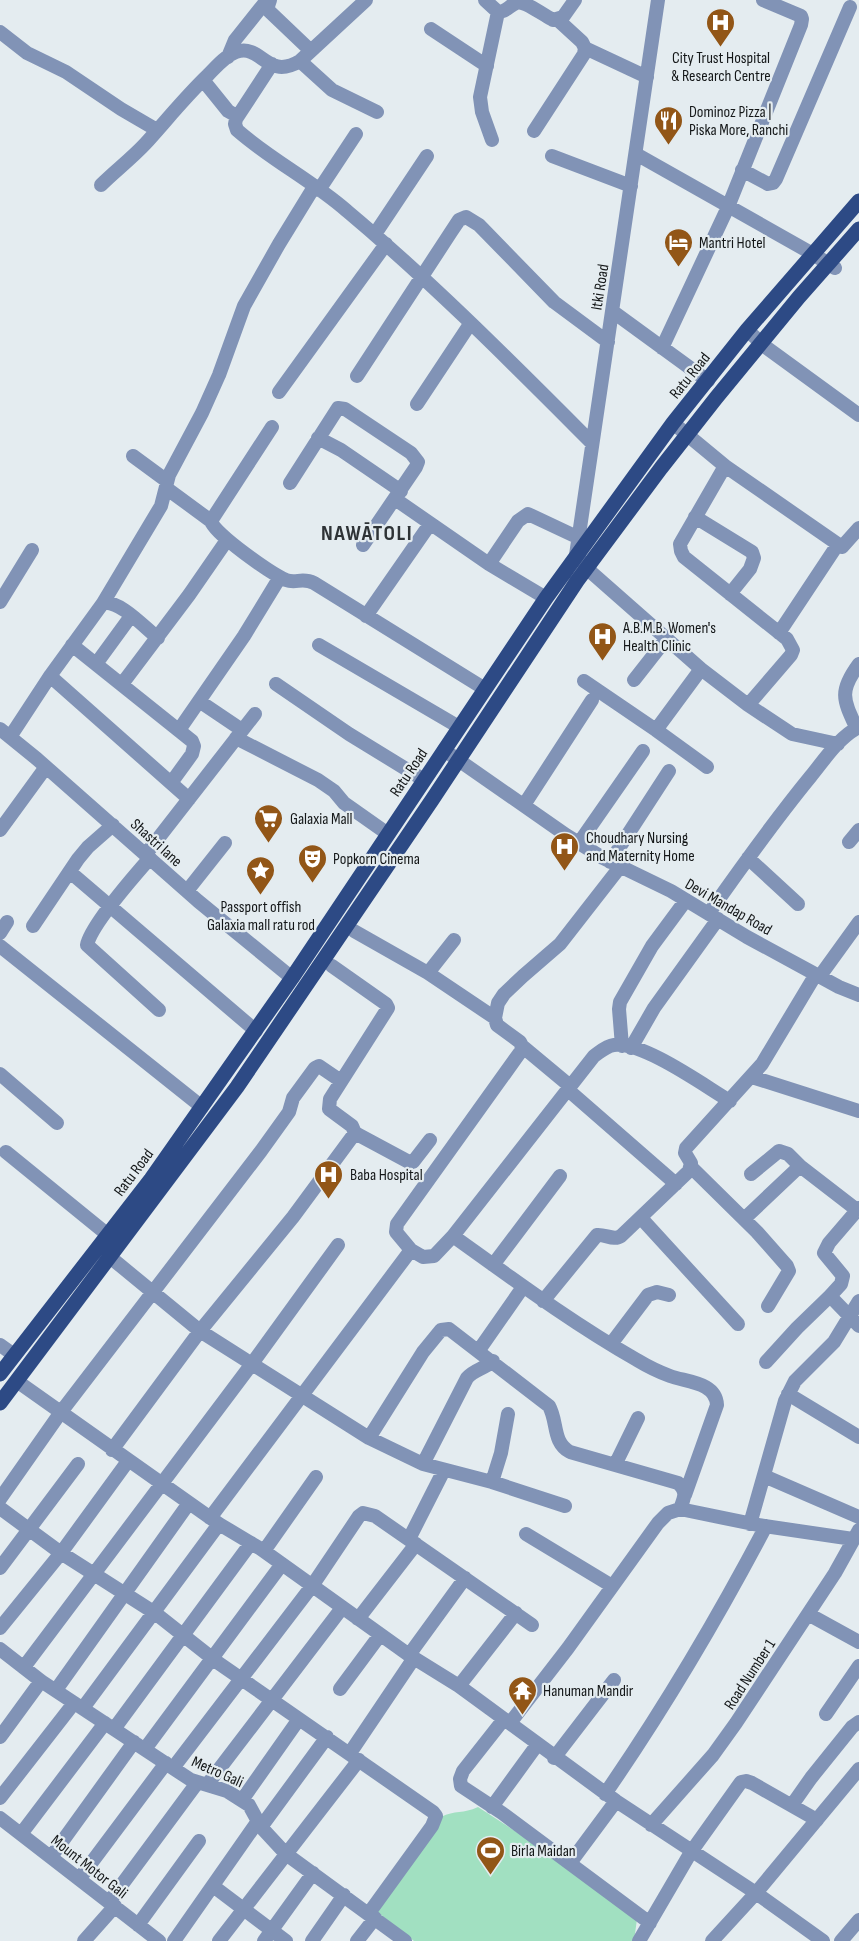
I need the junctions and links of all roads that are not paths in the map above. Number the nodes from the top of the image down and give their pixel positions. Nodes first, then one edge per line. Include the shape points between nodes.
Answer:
1 (366, 0) edge
2 (485, 0) edge
3 (575, 0) edge
4 (658, 0) edge
5 (763, 0) edge
6 (266, 2) edge
7 (505, 6) edge
8 (850, 7) dead end
9 (558, 20) junction
10 (430, 29) dead end
11 (0, 32) edge
12 (585, 48) junction
13 (311, 51) junction
14 (228, 57) junction
15 (300, 61) junction
16 (272, 64) junction
17 (487, 66) junction
18 (647, 77) junction
19 (203, 80) junction
20 (378, 112) dead end
21 (236, 119) junction
22 (157, 130) junction
23 (534, 131) dead end
24 (356, 134) dead end
25 (492, 140) dead end
26 (636, 154) junction
27 (427, 156) dead end
28 (552, 156) dead end
29 (742, 170) junction
30 (101, 185) dead end
31 (631, 186) junction
32 (317, 188) junction
33 (859, 201) edge
34 (728, 207) junction
35 (859, 215) edge
36 (859, 229) edge
37 (375, 234) junction
38 (859, 241) edge
39 (386, 244) junction
40 (813, 254) junction
41 (835, 268) junction
42 (422, 278) junction
43 (612, 311) junction
44 (470, 324) junction
45 (747, 330) junction
46 (608, 342) junction
47 (662, 348) junction
48 (767, 348) junction
49 (357, 376) dead end
50 (708, 381) junction
51 (279, 392) dead end
52 (417, 404) dead end
53 (859, 414) edge
54 (673, 423) junction
55 (272, 427) dead end
56 (318, 438) junction
57 (693, 439) junction
58 (592, 443) junction
59 (133, 456) dead end
60 (725, 466) junction
61 (290, 483) dead end
62 (167, 485) junction
63 (398, 495) junction
64 (695, 517) junction
65 (211, 521) junction
66 (430, 524) junction
67 (859, 528) edge
68 (578, 537) junction
69 (227, 540) junction
70 (838, 544) junction
71 (363, 545) dead end
72 (32, 550) dead end
73 (576, 555) junction
74 (489, 564) junction
75 (592, 573) junction
76 (280, 577) junction
77 (730, 594) junction
78 (546, 597) junction
79 (0, 602) edge
80 (103, 603) junction
81 (131, 616) junction
82 (366, 616) junction
83 (779, 633) junction
84 (158, 638) junction
85 (667, 638) junction
86 (72, 645) junction
87 (319, 645) dead end
88 (96, 664) junction
89 (859, 664) edge
90 (701, 669) junction
91 (50, 676) junction
92 (634, 680) dead end
93 (584, 681) dead end
94 (122, 684) junction
95 (276, 684) dead end
96 (485, 689) junction
97 (592, 700) dead end
98 (199, 701) junction
99 (748, 705) junction
100 (255, 714) dead end
101 (459, 727) junction
102 (858, 727) edge
103 (179, 730) junction
104 (656, 730) junction
105 (3, 732) edge
106 (239, 734) junction
107 (838, 744) junction
108 (444, 750) junction
109 (643, 751) dead end
110 (464, 764) junction
111 (46, 767) junction
112 (707, 767) dead end
113 (669, 771) dead end
114 (424, 780) junction
115 (171, 783) junction
116 (189, 799) junction
117 (524, 805) junction
118 (114, 825) junction
119 (0, 830) edge
120 (859, 830) edge
121 (388, 834) junction
122 (849, 842) dead end
123 (225, 843) dead end
124 (579, 843) junction
125 (148, 856) junction
126 (748, 858) junction
127 (615, 865) junction
128 (70, 872) junction
129 (187, 891) junction
130 (686, 900) junction
131 (798, 904) dead end
132 (112, 906) junction
133 (714, 916) junction
134 (859, 922) edge
135 (33, 926) dead end
136 (354, 931) junction
137 (454, 939) dead end
138 (0, 946) edge
139 (332, 966) junction
140 (428, 973) junction
141 (818, 975) junction
142 (292, 978) junction
143 (859, 995) edge
144 (159, 1010) dead end
145 (495, 1018) junction
146 (255, 1031) junction
147 (522, 1046) junction
148 (626, 1047) junction
149 (0, 1074) edge
150 (752, 1077) junction
151 (341, 1082) junction
152 (569, 1088) junction
153 (730, 1101) junction
154 (202, 1107) junction
155 (859, 1111) edge
156 (57, 1123) dead end
157 (355, 1133) junction
158 (430, 1140) dead end
159 (6, 1152) dead end
160 (800, 1166) junction
161 (691, 1167) junction
162 (751, 1174) dead end
163 (560, 1176) dead end
164 (676, 1184) junction
165 (858, 1209) edge
166 (641, 1218) junction
167 (744, 1219) junction
168 (108, 1235) junction
169 (453, 1236) junction
170 (338, 1245) dead end
171 (411, 1250) junction
172 (116, 1262) junction
173 (493, 1265) junction
174 (524, 1287) junction
175 (152, 1292) junction
176 (669, 1295) dead end
177 (830, 1296) junction
178 (543, 1301) junction
179 (859, 1301) edge
180 (768, 1306) dead end
181 (854, 1321) edge
182 (738, 1324) dead end
183 (200, 1331) junction
184 (611, 1344) junction
185 (0, 1345) edge
186 (479, 1350) junction
187 (14, 1355) junction
188 (493, 1361) junction
189 (766, 1362) dead end
190 (251, 1365) junction
191 (0, 1374) edge
192 (21, 1384) junction
193 (0, 1387) edge
194 (788, 1394) junction
195 (303, 1395) junction
196 (0, 1403) edge
197 (61, 1412) junction
198 (0, 1413) edge
199 (508, 1414) dead end
200 (638, 1418) dead end
201 (859, 1437) edge
202 (369, 1438) junction
203 (112, 1450) junction
204 (128, 1461) junction
205 (78, 1464) dead end
206 (423, 1464) junction
207 (615, 1465) junction
208 (444, 1470) junction
209 (764, 1476) junction
210 (316, 1477) dead end
211 (492, 1482) junction
212 (161, 1484) junction
213 (686, 1495) junction
214 (0, 1499) edge
215 (189, 1503) junction
216 (565, 1506) dead end
217 (0, 1508) edge
218 (680, 1509) junction
219 (859, 1517) edge
220 (215, 1521) junction
221 (750, 1524) junction
222 (766, 1526) junction
223 (29, 1530) junction
224 (526, 1534) dead end
225 (856, 1535) edge
226 (412, 1542) junction
227 (251, 1543) junction
228 (264, 1551) junction
229 (61, 1552) junction
230 (282, 1564) junction
231 (0, 1568) edge
232 (94, 1575) junction
233 (465, 1578) junction
234 (312, 1586) junction
235 (612, 1586) junction
236 (124, 1594) junction
237 (342, 1608) junction
238 (155, 1613) junction
239 (516, 1613) junction
240 (808, 1614) junction
241 (358, 1619) junction
242 (532, 1624) dead end
243 (0, 1628) edge
244 (182, 1634) junction
245 (380, 1635) junction
246 (859, 1642) edge
247 (0, 1649) edge
248 (411, 1657) junction
249 (211, 1658) junction
250 (859, 1666) edge
251 (24, 1667) junction
252 (242, 1680) junction
253 (614, 1680) dead end
254 (41, 1681) junction
255 (459, 1686) junction
256 (340, 1689) dead end
257 (56, 1690) junction
258 (272, 1700) junction
259 (78, 1706) junction
260 (826, 1714) dead end
261 (299, 1719) junction
262 (507, 1721) junction
263 (859, 1722) edge
264 (109, 1726) junction
265 (0, 1737) edge
266 (327, 1737) junction
267 (139, 1745) junction
268 (537, 1745) junction
269 (355, 1756) junction
270 (554, 1758) junction
271 (169, 1766) junction
272 (859, 1769) edge
273 (202, 1784) junction
274 (610, 1797) junction
275 (0, 1798) edge
276 (242, 1800) junction
277 (792, 1805) junction
278 (492, 1807) junction
279 (0, 1818) edge
280 (817, 1820) junction
281 (259, 1824) junction
282 (651, 1825) junction
283 (21, 1834) junction
284 (199, 1841) dead end
285 (691, 1852) junction
286 (286, 1854) junction
287 (51, 1857) junction
288 (570, 1863) junction
289 (313, 1873) junction
290 (80, 1878) junction
291 (213, 1886) junction
292 (756, 1893) junction
293 (344, 1895) junction
294 (112, 1904) junction
295 (244, 1909) junction
296 (372, 1916) junction
297 (859, 1920) edge
298 (650, 1923) junction
299 (138, 1925) junction
300 (268, 1935) edge
301 (154, 1939) edge
302 (84, 1941) edge
303 (174, 1941) edge
304 (219, 1941) edge
305 (286, 1941) edge
306 (312, 1941) edge
307 (357, 1941) edge
308 (404, 1941) edge
309 (639, 1941) edge
310 (712, 1941) edge
311 (824, 1941) edge
312 (842, 1941) edge

1 - 13 street
2 - 7 street
3 - 9 street
4 - 18 street, Itki Road
5 - 29 street via 793,11 802,19
6 - 13 street via 269,11
6 - 14 street via 234,40
7 - 9 street via 524,3
7 - 17 street
8 - 29 street via 776,179 768,184
9 - 12 street
10 - 17 street
11 - 22 street via 27,53 66,72
12 - 18 street
12 - 23 street
13 - 15 street
14 - 16 street via 236,52 252,52
14 - 19 street
15 - 16 street via 283,68
15 - 20 street via 332,90
16 - 21 street
17 - 25 street via 480,103
18 - 26 street, Itki Road
19 - 21 street
19 - 22 street
21 - 32 street via 237,130
22 - 30 street
24 - 32 street
26 - 31 street, Itki Road
26 - 34 street
27 - 37 street
28 - 31 street
29 - 34 street
31 - 43 street, Itki Road
32 - 37 street
32 - 62 street via 244,306 214,384
33 - 40 main road, Ratu Road
34 - 40 street
34 - 47 street
35 - 193 main road via 709,392 569,576 230,1082
36 - 196 main road via 716,398 577,581 237,1087
37 - 39 street
38 - 41 main road
39 - 42 street
39 - 51 street
40 - 41 street
40 - 45 main road, Ratu Road
41 - 48 main road
42 - 44 street
42 - 46 street via 459,220 466,217 479,225 554,302
42 - 49 street
43 - 46 street, Itki Road
43 - 47 street
44 - 52 street
44 - 58 street
45 - 48 street
45 - 50 main road, Ratu Road
46 - 58 street, Itki Road
47 - 50 street
48 - 53 street
48 - 57 main road
50 - 54 main road, Ratu Road
54 - 57 street
54 - 73 main road, Ratu Road
55 - 65 street
56 - 61 street
56 - 63 street via 341,450
56 - 63 street via 338,408 345,409 416,457 416,467
57 - 60 street
57 - 75 main road
58 - 68 street, Itki Road
59 - 62 street
60 - 64 street
60 - 70 street
62 - 65 street
62 - 80 street via 161,506
63 - 66 street
63 - 71 street
64 - 77 street via 680,544 681,551
64 - 77 street via 752,552 750,569
65 - 69 street
66 - 74 street
66 - 82 street
67 - 70 street via 847,544
68 - 73 street, Itki Road
68 - 74 street via 528,514 518,521
69 - 76 street
69 - 84 street
70 - 83 street
72 - 79 street
73 - 75 street
73 - 78 main road, Ratu Road
74 - 78 street
75 - 85 street
75 - 110 main road
76 - 82 street via 288,581 307,579
76 - 98 street
77 - 83 street
78 - 96 main road, Ratu Road
80 - 81 street via 113,604
80 - 86 street
81 - 84 street
81 - 88 street
82 - 96 street
83 - 99 street via 792,645 791,655
84 - 94 street
85 - 90 street
85 - 92 street
86 - 88 street
86 - 91 street
87 - 101 street
88 - 94 street
89 - 102 street via 844,695
90 - 99 street
90 - 104 street
91 - 105 street
91 - 115 street
93 - 104 street
94 - 103 street
95 - 114 street via 349,735
96 - 101 main road, Ratu Road
97 - 117 street
98 - 103 street
98 - 106 street
99 - 107 street via 792,734
100 - 106 street
101 - 108 main road, Ratu Road
102 - 107 street
103 - 115 street via 192,741 194,750
104 - 112 street
105 - 111 street, Shastri lane
106 - 116 street
106 - 121 street via 318,780
107 - 126 street
108 - 110 street, Devi Mandap Road
108 - 114 main road, Ratu Road
109 - 124 street
110 - 117 street, Devi Mandap Road
110 - 136 main road
111 - 118 street, Shastri lane
111 - 119 street
113 - 127 street
114 - 121 main road, Ratu Road
115 - 116 street
116 - 125 street
117 - 124 street, Devi Mandap Road
118 - 125 street, Shastri lane
118 - 128 street via 88,847
120 - 122 street
121 - 142 main road, Ratu Road
123 - 129 street
124 - 127 street, Devi Mandap Road
125 - 129 street, Shastri lane
125 - 132 street
126 - 131 street
126 - 133 street
127 - 130 street, Devi Mandap Road
127 - 145 street via 560,944 504,993
128 - 132 street
128 - 135 street
129 - 142 street, Shastri lane
130 - 133 street, Devi Mandap Road
130 - 148 street via 652,946 620,1002
132 - 144 street via 87,945
132 - 146 street
133 - 141 street, Devi Mandap Road
133 - 148 street
134 - 141 street
136 - 139 main road
136 - 140 street
137 - 140 street
138 - 154 street
139 - 151 street via 388,1008
139 - 172 main road
140 - 145 street
141 - 143 street, Devi Mandap Road
141 - 150 street
142 - 146 main road, Ratu Road
145 - 147 street via 497,1025
146 - 154 main road, Ratu Road
147 - 152 street
147 - 171 street via 397,1224 396,1232
148 - 152 street via 614,1046 594,1056
148 - 153 street via 659,1058
149 - 156 street
150 - 153 street
150 - 155 street
151 - 157 street via 330,1099 329,1109 352,1126
151 - 175 street via 323,1068 315,1068 273,1135
152 - 164 street
152 - 169 street
153 - 161 street via 686,1148
154 - 168 main road, Ratu Road
157 - 158 street via 409,1162
157 - 183 street
159 - 168 street
160 - 162 street via 788,1154 779,1152
160 - 165 street
160 - 167 street
161 - 164 street
161 - 167 street
163 - 173 street
164 - 166 street
165 - 177 street via 824,1253 843,1276
166 - 178 street via 618,1238 597,1235
166 - 182 street
167 - 180 street via 789,1271
168 - 187 main road, Ratu Road
169 - 171 street via 430,1258
169 - 173 street
170 - 190 street
171 - 195 street
172 - 175 street
172 - 192 main road
173 - 174 street
174 - 178 street
174 - 186 street
175 - 183 street
175 - 197 street
176 - 184 street via 648,1295
177 - 181 street
177 - 189 street
178 - 184 street
179 - 181 street
181 - 194 street via 795,1381
183 - 190 street
183 - 203 street
184 - 213 street via 665,1374 706,1387 716,1399
185 - 187 street
186 - 188 street
186 - 202 street via 455,1332 441,1330
187 - 191 main road, Ratu Road
188 - 206 street via 467,1378
188 - 207 street via 549,1406 562,1448
190 - 195 street
190 - 212 street
192 - 197 street
192 - 198 main road
194 - 201 street
194 - 209 street
195 - 202 street
195 - 220 street
197 - 203 street
197 - 214 street
199 - 211 street
200 - 207 street
202 - 206 street
203 - 204 street
204 - 212 street
204 - 229 street
205 - 223 street
206 - 208 street
207 - 213 street via 678,1483
208 - 211 street
208 - 226 street
209 - 219 street
209 - 221 street
210 - 228 street
211 - 216 street
212 - 215 street
212 - 232 street
213 - 218 street
215 - 220 street
215 - 236 street
217 - 223 street
218 - 221 street
218 - 235 street via 668,1513 658,1523
220 - 227 street
220 - 238 street
221 - 222 street
222 - 225 street
222 - 274 street via 724,1606
223 - 229 street
223 - 231 street
224 - 235 street
225 - 240 street, Road Number 1
226 - 233 street
226 - 234 street via 375,1516 363,1513
226 - 241 street
227 - 228 street
227 - 244 street
228 - 230 street
229 - 232 street
229 - 243 street
230 - 234 street
230 - 249 street
232 - 236 street
232 - 251 street
233 - 239 street
233 - 248 street
234 - 237 street
234 - 252 street
235 - 262 street via 568,1648
236 - 238 street
236 - 257 street
237 - 241 street
237 - 258 street
238 - 244 street
238 - 259 street
239 - 242 street
239 - 255 street
240 - 246 street
240 - 282 street, Road Number 1 via 713,1755
241 - 245 street
244 - 249 street
244 - 264 street
245 - 248 street
245 - 256 street
247 - 251 street, Metro Gali
248 - 255 street
248 - 269 street
249 - 252 street
249 - 267 street
250 - 260 street
251 - 254 street, Metro Gali
252 - 258 street
252 - 271 street
253 - 270 street
254 - 257 street, Metro Gali
254 - 265 street
255 - 262 street
257 - 259 street, Metro Gali
258 - 261 street
258 - 273 street
259 - 264 street, Metro Gali
259 - 275 street
261 - 266 street
261 - 276 street
262 - 268 street
262 - 278 street via 460,1779 463,1789
263 - 277 street
264 - 267 street, Metro Gali
264 - 283 street
266 - 269 street
266 - 281 street
267 - 271 street, Metro Gali
267 - 287 street
268 - 270 street
268 - 278 street
269 - 286 street
269 - 296 street via 436,1816
270 - 274 street
271 - 273 street, Metro Gali
271 - 290 street
272 - 280 street
273 - 276 street, Metro Gali
273 - 294 street
274 - 282 street
274 - 288 street
276 - 281 street, Metro Gali
277 - 280 street
277 - 285 street via 752,1783 741,1782
278 - 288 street
279 - 283 street, Mount Motor Gali
280 - 292 street
281 - 286 street, Metro Gali
281 - 291 street
282 - 285 street
283 - 287 street, Mount Motor Gali
284 - 299 street
285 - 292 street
285 - 298 street
286 - 289 street, Metro Gali
286 - 295 street
287 - 290 street, Mount Motor Gali
288 - 298 street
289 - 293 street, Metro Gali
289 - 300 street
290 - 294 street, Mount Motor Gali
291 - 295 street
291 - 303 street
292 - 310 street
292 - 311 street
293 - 296 street, Metro Gali
293 - 306 street
294 - 299 street, Mount Motor Gali
294 - 302 street
295 - 300 street
295 - 304 street
296 - 307 street
296 - 308 street, Metro Gali
297 - 312 street
298 - 309 street
299 - 301 street, Mount Motor Gali
300 - 305 street

